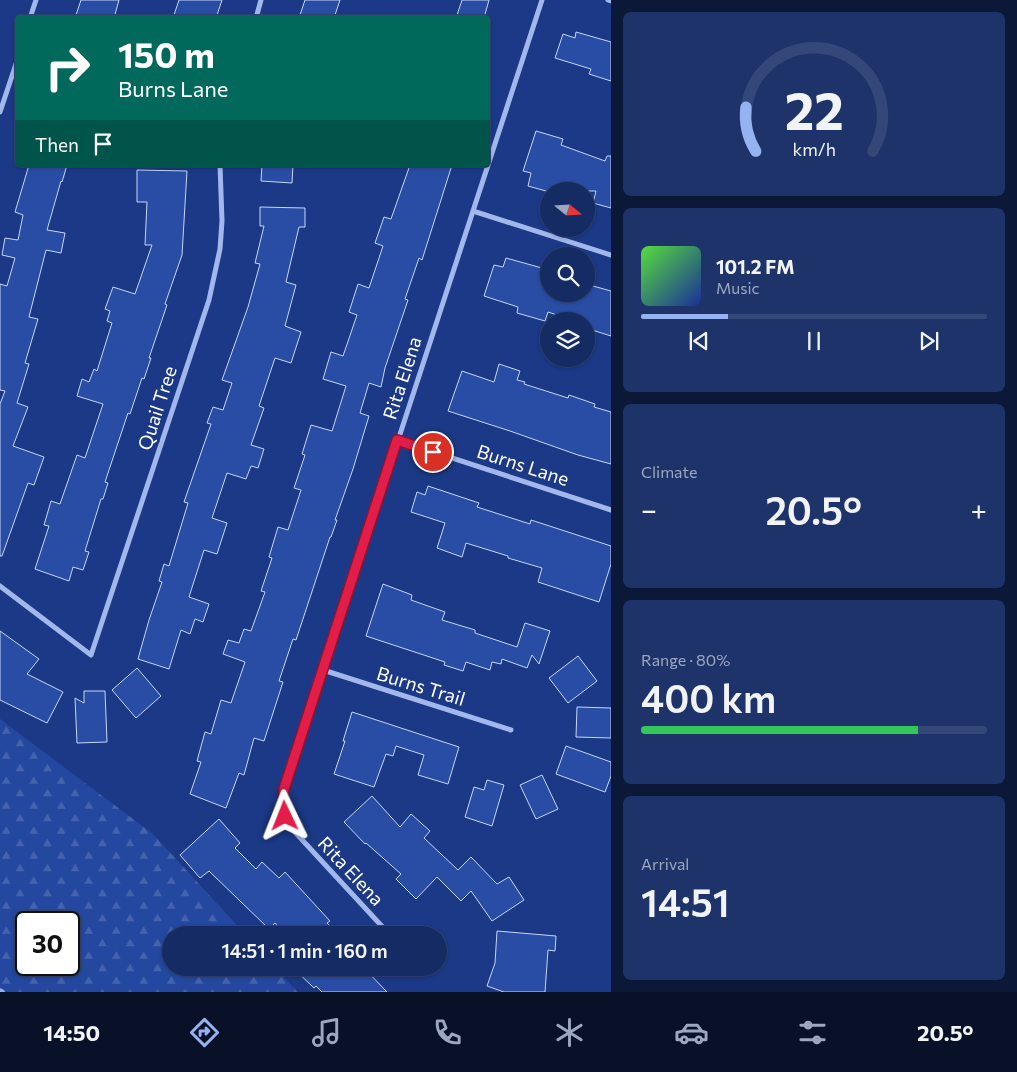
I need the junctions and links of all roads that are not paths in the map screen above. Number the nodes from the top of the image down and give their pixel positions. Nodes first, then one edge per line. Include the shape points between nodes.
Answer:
1 (36, 0) edge
2 (262, 0) edge
3 (542, 0) edge
4 (31, 15) edge
5 (257, 15) edge
6 (15, 67) edge
7 (0, 112) edge
8 (490, 159) edge
9 (220, 167) edge
10 (487, 167) edge
11 (473, 211) junction
12 (611, 255) edge
13 (397, 440) junction
14 (611, 510) edge
15 (0, 586) edge
16 (323, 670) junction
17 (510, 730) dead end
18 (382, 926) edge

1 - 4 street
2 - 5 street
3 - 8 street, Rita Elena
6 - 7 street
9 - 15 street, Quail Tree via 220,249 209,300 91,655
10 - 11 street, Rita Elena
11 - 12 street
11 - 13 street, Rita Elena
13 - 14 street, Burns Lane
13 - 16 street, Rita Elena
16 - 17 street, Burns Trail
16 - 18 street, Rita Elena via 284,789 285,816 293,830

